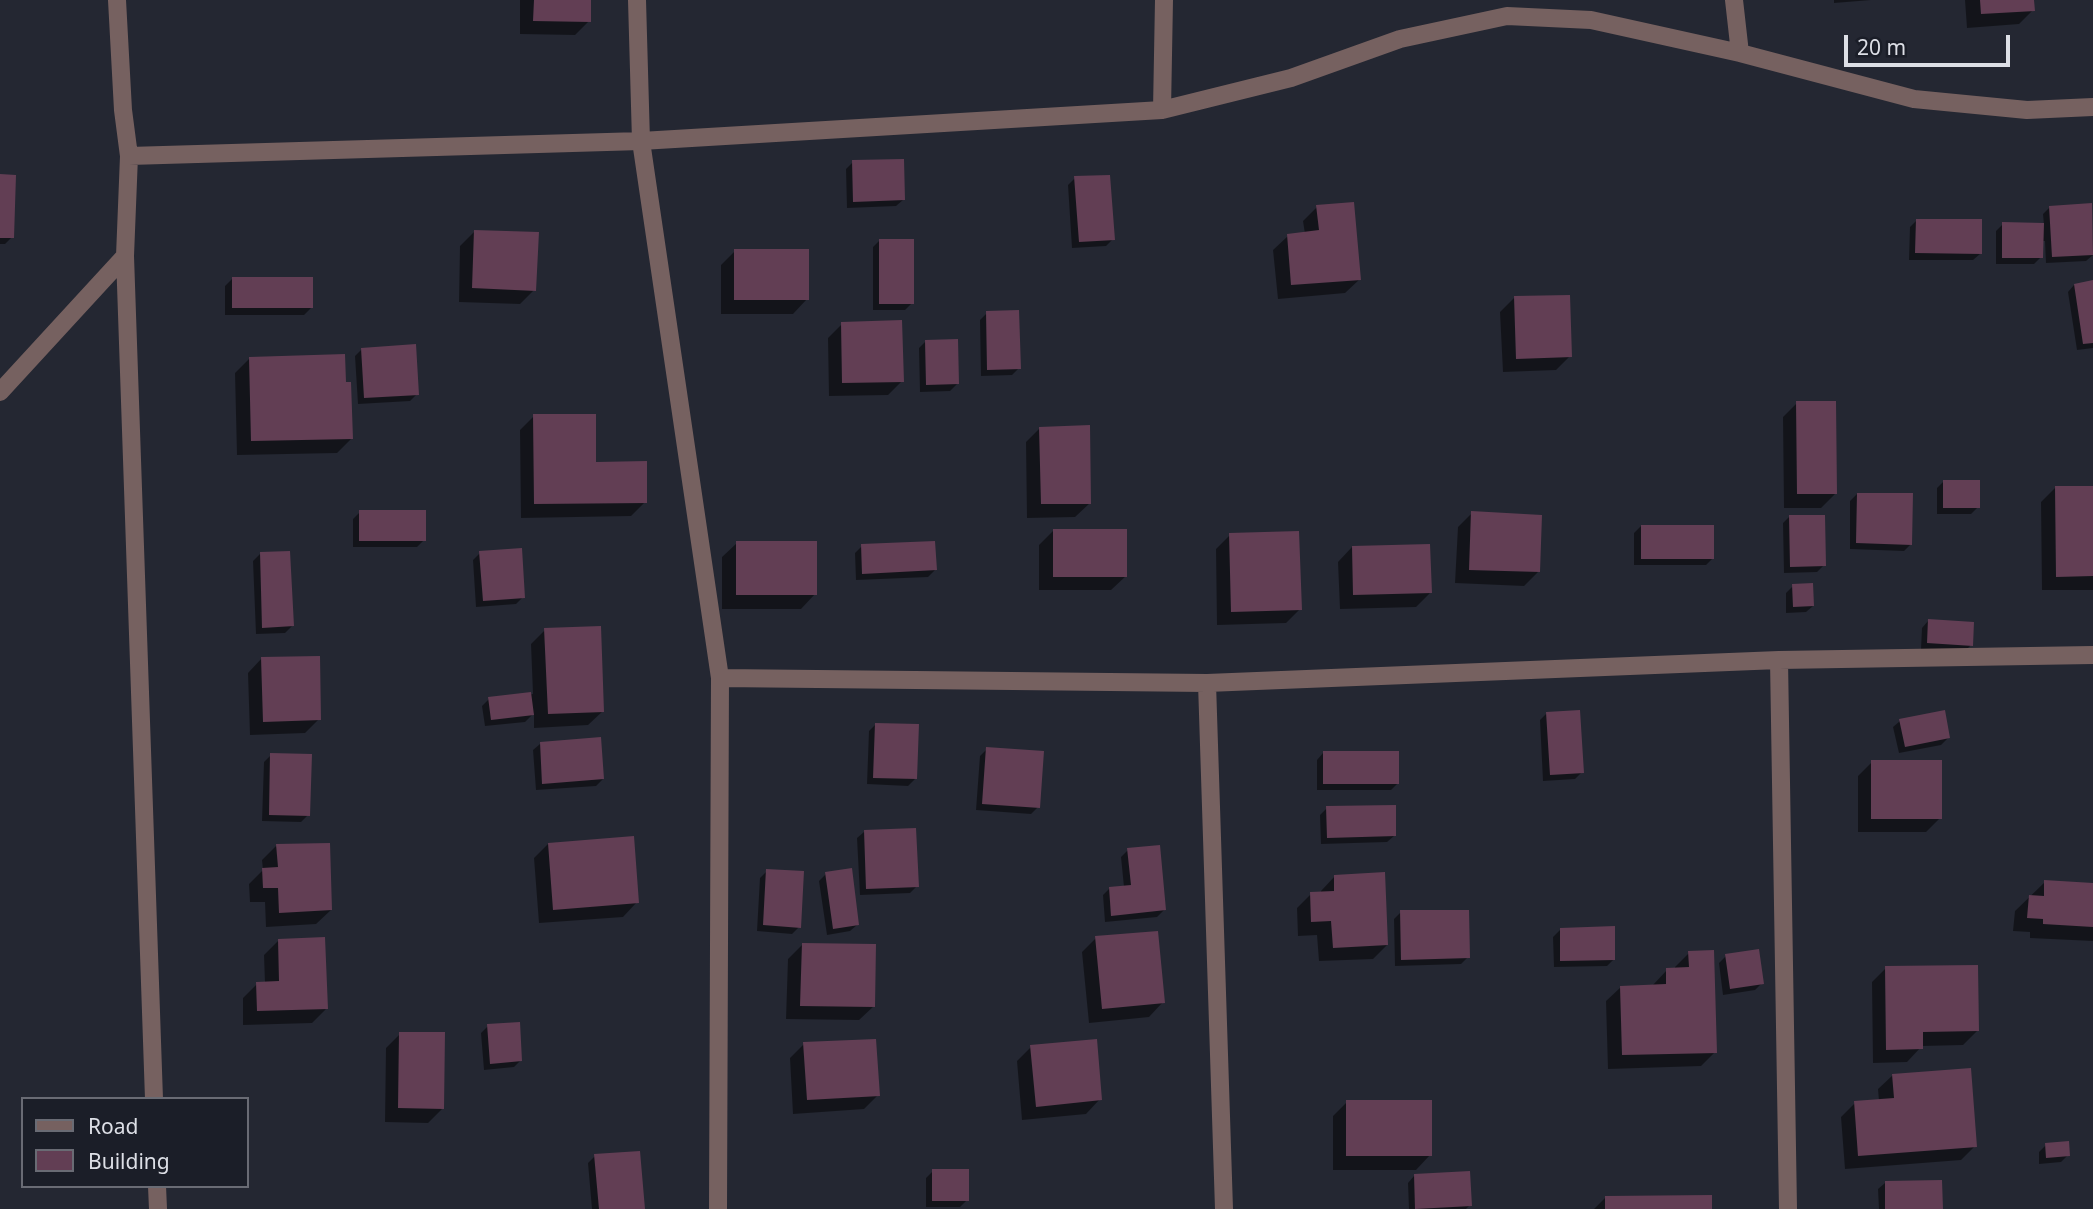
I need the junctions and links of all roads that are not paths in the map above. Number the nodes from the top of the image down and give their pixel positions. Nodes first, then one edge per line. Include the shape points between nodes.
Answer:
1 (117, 0) edge
2 (637, 0) edge
3 (1164, 0) edge
4 (1734, 0) edge
5 (1740, 53) junction
6 (2093, 107) edge
7 (1162, 110) junction
8 (641, 141) junction
9 (129, 156) junction
10 (125, 256) junction
11 (0, 392) edge
12 (2093, 655) edge
13 (1779, 660) junction
14 (720, 678) junction
15 (1207, 683) junction
16 (154, 1097) edge
17 (157, 1188) edge
18 (158, 1209) edge
19 (718, 1209) edge
20 (1224, 1209) edge
21 (1788, 1209) edge

1 - 9 street
2 - 8 street
3 - 7 street
4 - 5 street
5 - 6 street via 1914,99 2027,110
5 - 7 street via 1591,20 1507,16 1400,39 1291,78
7 - 8 street
8 - 9 street
8 - 14 street
9 - 10 street
10 - 11 street
10 - 16 street
12 - 13 street
13 - 15 street
13 - 21 street
14 - 15 street
14 - 19 street
15 - 20 street
17 - 18 street

